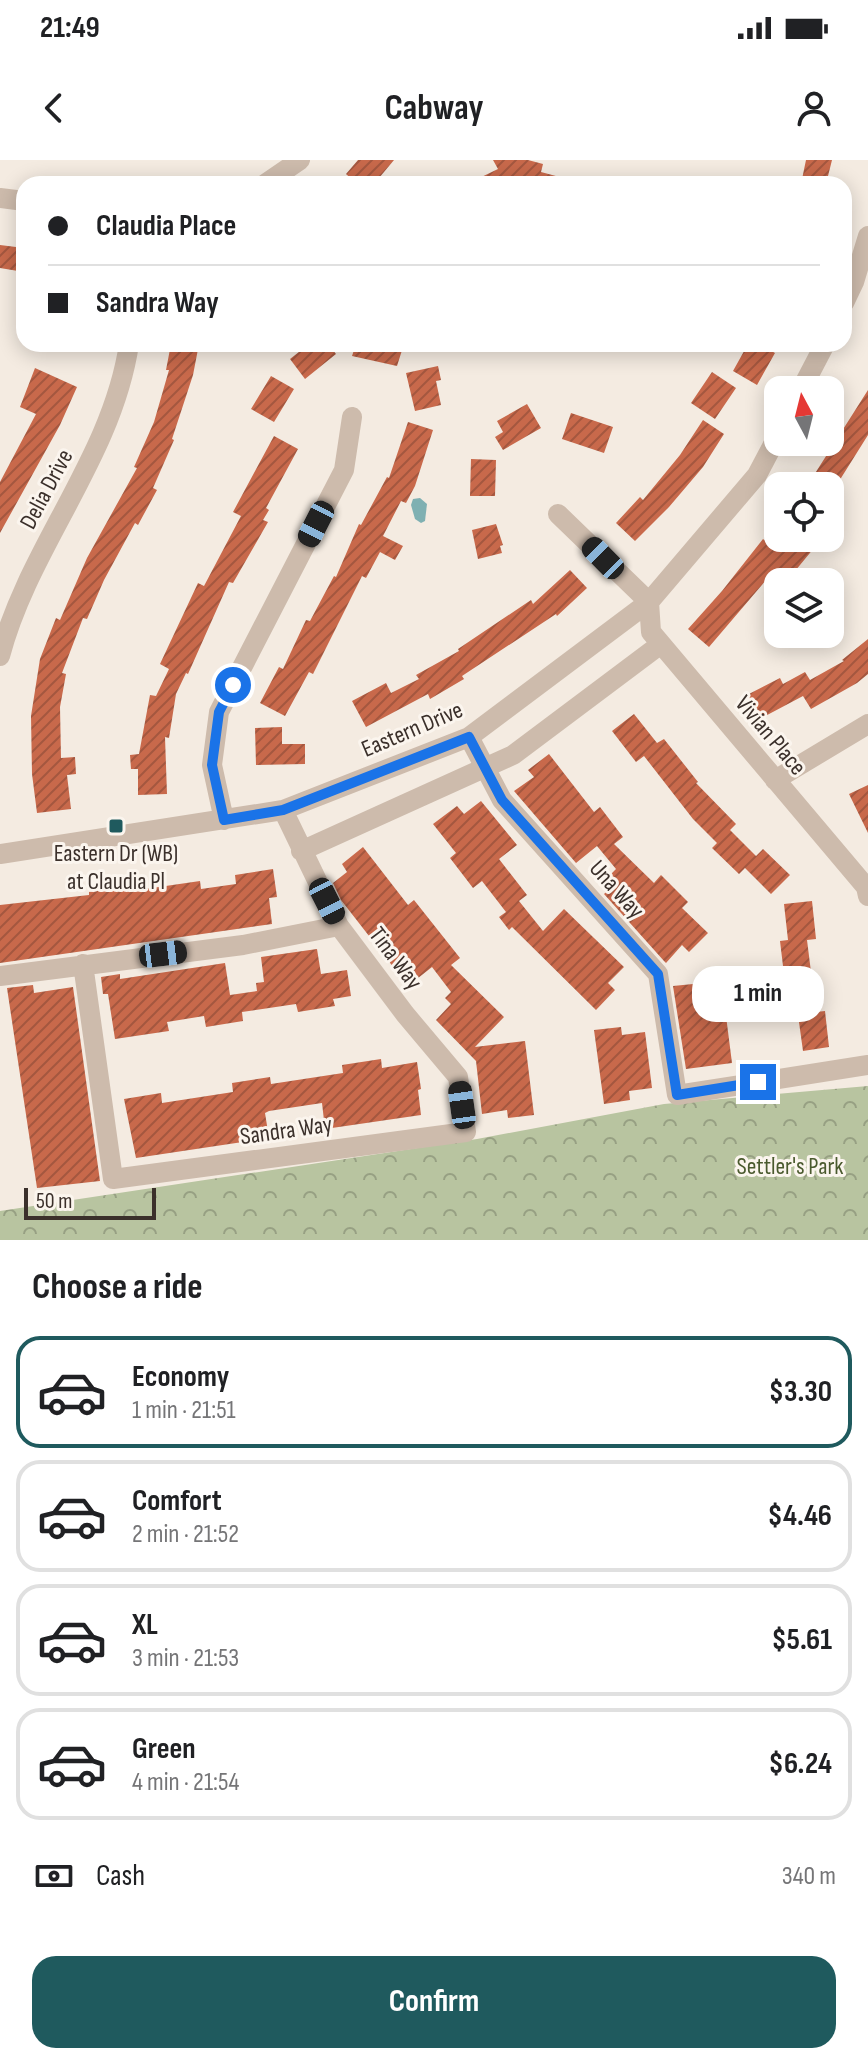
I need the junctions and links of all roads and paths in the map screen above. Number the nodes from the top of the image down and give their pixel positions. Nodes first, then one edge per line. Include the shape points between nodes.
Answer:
1 (300, 160) edge
2 (277, 176) edge
3 (868, 236) edge
4 (852, 286) edge
5 (128, 352) edge
6 (821, 352) edge
7 (808, 376) edge
8 (352, 417) dead end
9 (767, 456) edge
10 (558, 514) dead end
11 (649, 602) junction
12 (661, 644) junction
13 (0, 656) edge
14 (868, 724) edge
15 (469, 737) junction
16 (486, 769) junction
17 (775, 780) junction
18 (283, 810) junction
19 (224, 820) junction
20 (301, 851) junction
21 (0, 854) edge
22 (868, 896) edge
23 (339, 926) junction
24 (83, 964) junction
25 (0, 976) edge
26 (868, 1065) edge
27 (466, 1132) joint

1 - 2 street
3 - 4 street
5 - 13 street, Delia Drive via 102,438 17,602
6 - 7 street
8 - 19 street via 344,470 219,712 212,765
9 - 11 street, Eastern Drive via 757,475
10 - 11 street
11 - 12 street, Vivian Place via 651,632
11 - 15 street, Eastern Drive
12 - 16 street via 564,719
12 - 17 street, Vivian Place
14 - 17 street
15 - 16 street, Una Way
15 - 18 street, Eastern Drive
16 - 20 street
16 - 26 street, Una Way via 502,800 658,974 677,1095
17 - 22 street, Vivian Place via 866,887
18 - 19 street, Eastern Drive
18 - 20 street, Tina Way
19 - 21 street, Eastern Drive
20 - 23 street, Tina Way
23 - 24 street via 243,945
23 - 27 street, Tina Way via 458,1077
24 - 25 street
24 - 27 street, Sandra Way via 113,1179

